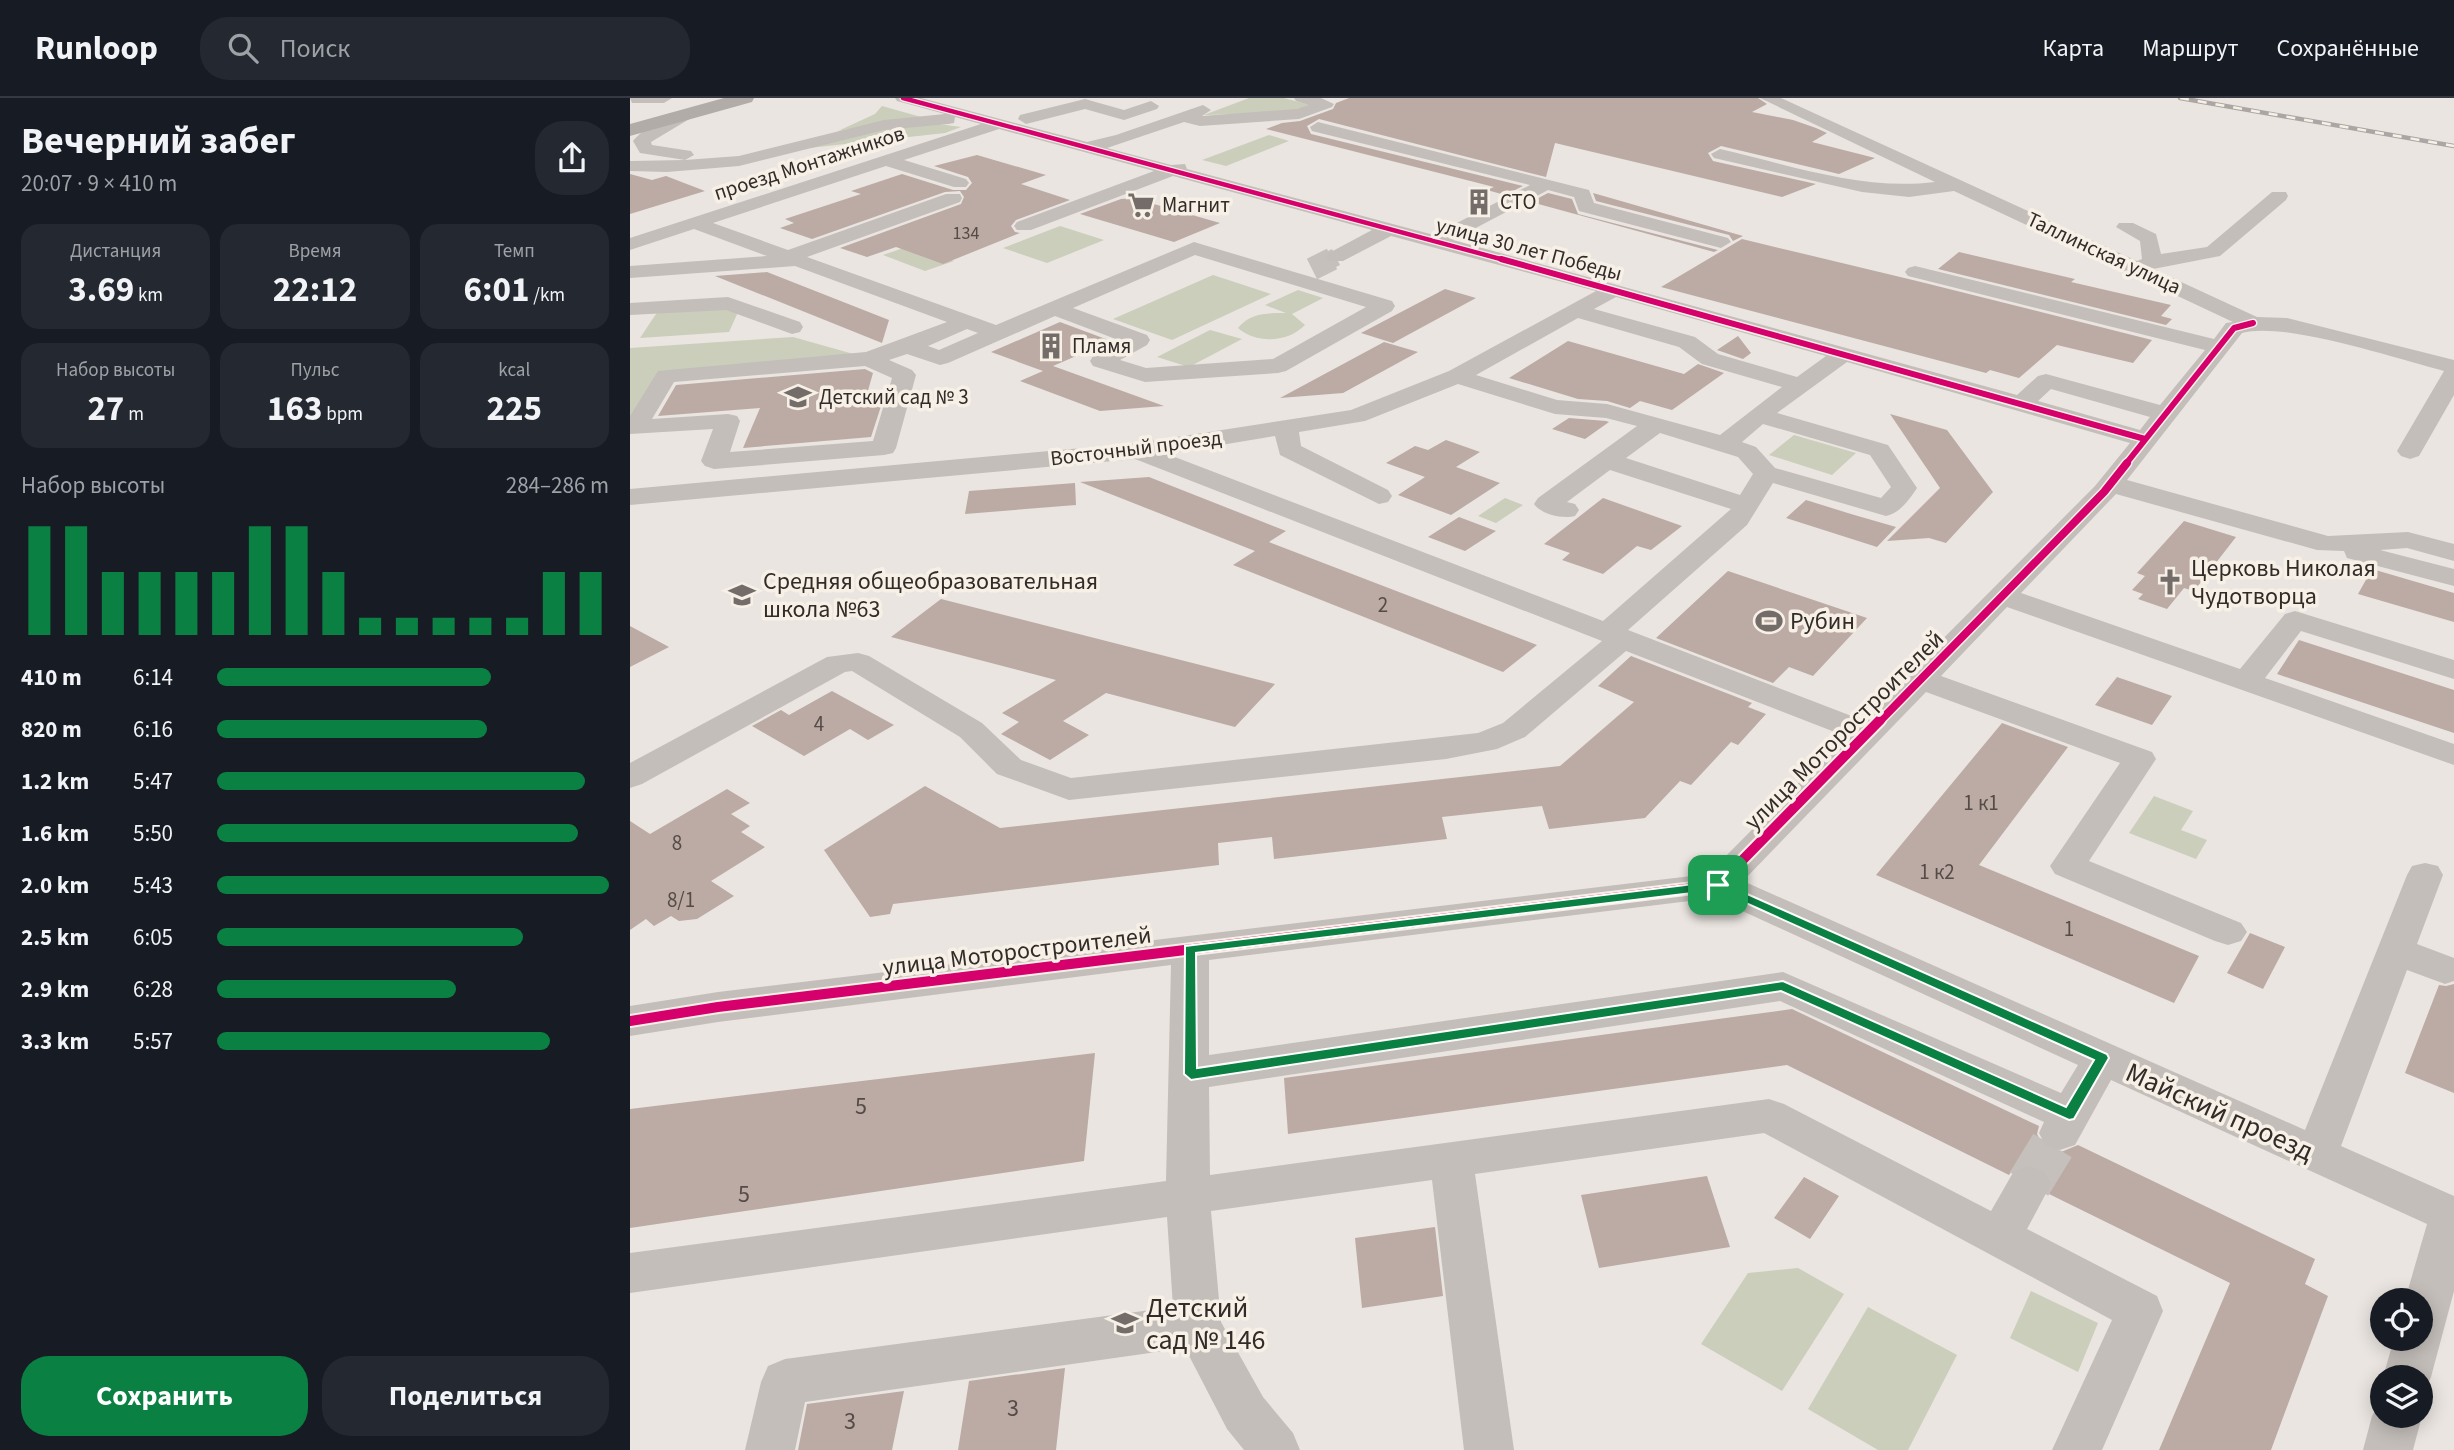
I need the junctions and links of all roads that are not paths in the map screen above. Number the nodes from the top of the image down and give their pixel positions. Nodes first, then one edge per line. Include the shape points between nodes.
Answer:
1 (632, 98) edge
2 (664, 98) edge
3 (703, 98) edge
4 (745, 98) edge
5 (903, 98) edge
6 (1302, 98) edge
7 (1768, 98) edge
8 (978, 101) dead end
9 (1227, 102) dead end
10 (1151, 106) dead end
11 (865, 111) dead end
12 (685, 115) junction
13 (1182, 117) junction
14 (630, 118) edge
15 (1026, 120) junction
16 (996, 122) junction
17 (1318, 127) dead end
18 (630, 130) edge
19 (1250, 135) dead end
20 (1122, 139) junction
21 (1174, 144) junction
22 (1086, 146) junction
23 (1720, 154) dead end
24 (888, 161) junction
25 (630, 166) edge
26 (1175, 170) junction
27 (1546, 184) junction
28 (1959, 185) junction
29 (2279, 197) dead end
30 (695, 223) junction
31 (1024, 226) dead end
32 (2126, 228) dead end
33 (1389, 229) junction
34 (1436, 242) junction
35 (1721, 242) dead end
36 (630, 244) edge
37 (1336, 257) tunnel mouth
38 (793, 258) junction
39 (2144, 265) junction
40 (630, 272) edge
41 (1915, 272) dead end
42 (1613, 290) junction
43 (1054, 308) junction
44 (630, 309) edge
45 (2257, 309) junction
46 (1576, 311) junction
47 (966, 322) junction
48 (792, 327) dead end
49 (997, 333) junction
50 (2391, 340) dead end
51 (908, 346) junction
52 (2219, 347) junction
53 (1843, 354) junction
54 (868, 359) junction
55 (2454, 367) edge
56 (2454, 374) edge
57 (1457, 376) junction
58 (1801, 385) junction
59 (2021, 405) junction
60 (2165, 414) junction
61 (1759, 415) junction
62 (1656, 424) junction
63 (1286, 429) junction
64 (2145, 439) junction
65 (1724, 444) junction
66 (1138, 451) junction
67 (2410, 451) dead end
68 (1606, 460) junction
69 (1766, 472) junction
70 (2111, 484) junction
71 (1379, 496) dead end
72 (630, 497) edge
73 (1745, 505) junction
74 (1566, 510) dead end
75 (2327, 544) junction
76 (2454, 552) edge
77 (2454, 578) edge
78 (2002, 596) junction
79 (1614, 636) junction
80 (2454, 670) edge
81 (1922, 680) junction
82 (2246, 682) junction
83 (1867, 733) junction
84 (2454, 755) edge
85 (630, 777) edge
86 (2425, 874) dead end
87 (1718, 885) junction
88 (2228, 932) dead end
89 (1190, 949) junction
90 (2395, 950) junction
91 (2445, 970) dead end
92 (630, 1021) edge
93 (2102, 1058) junction
94 (1191, 1074) junction
95 (2318, 1154) junction
96 (1451, 1159) junction
97 (2029, 1184) tunnel mouth
98 (1188, 1195) junction
99 (2453, 1216) edge
100 (1999, 1237) junction
101 (630, 1273) edge
102 (2432, 1288) edge
103 (1198, 1325) junction
104 (2394, 1428) edge
105 (770, 1450) edge
106 (1275, 1450) edge
107 (1489, 1450) edge
108 (2077, 1450) edge
109 (2388, 1450) edge

1 - 2 street
3 - 14 main road
4 - 12 main road
5 - 16 street, улица 30 лет Победы
6 - 13 street via 1326,104 1299,114 1200,121
7 - 28 street, Таллинская улица
8 - 15 street
9 - 13 street
10 - 15 street via 1124,114 1085,104
11 - 12 street via 837,126 757,148 699,155 646,149 642,141 652,132
12 - 18 main road
13 - 20 street
15 - 22 street via 1066,133
16 - 22 street, улица 30 лет Победы
16 - 24 street, проезд Монтажников
16 - 25 street via 908,121 739,161
17 - 27 street
19 - 21 street via 1219,126
20 - 21 street
20 - 22 street
21 - 26 street via 1194,156
22 - 26 street, улица 30 лет Победы
23 - 28 street via 1862,187 1909,191
24 - 30 street, проезд Монтажников
24 - 38 street via 956,191
26 - 31 street
26 - 33 street, улица 30 лет Победы
27 - 34 street
27 - 35 street via 1582,194 1586,207
28 - 39 street, Таллинская улица
29 - 39 street via 2213,251
30 - 36 street, проезд Монтажников
30 - 38 street
32 - 39 street via 2150,238
33 - 34 street, улица 30 лет Победы
33 - 37 street
34 - 42 street, улица 30 лет Победы
38 - 40 street
38 - 47 street
39 - 45 street, Таллинская улица via 2176,268
41 - 52 street
42 - 46 street, Восточный проезд
42 - 53 street, улица 30 лет Победы
43 - 43 street via 1139,340 1101,361 1144,376 1278,366 1384,306 1303,273 1194,248
43 - 49 street
44 - 48 street via 728,303
45 - 50 street
45 - 52 street, улица Моторостроителей
45 - 55 street via 2287,324
46 - 57 street, Восточный проезд
46 - 58 street via 1687,342 1710,359
47 - 49 street
47 - 51 street
49 - 51 street via 940,358
51 - 54 street
52 - 60 street, улица Моторостроителей
53 - 58 street
53 - 59 street, улица 30 лет Победы
54 - 54 street via 666,376 635,428 728,421 714,461 884,448 904,375
56 - 67 street
57 - 62 street via 1555,407 1607,411
57 - 63 street, Восточный проезд via 1356,416
58 - 61 street
59 - 60 street via 2046,381
59 - 64 street, улица 30 лет Победы
60 - 64 street, улица Моторостроителей
61 - 65 street
61 - 69 street via 1879,450 1904,488 1885,508
62 - 65 street
62 - 68 street
63 - 66 street, Восточный проезд
63 - 71 street via 1289,450
64 - 70 street, улица Моторостроителей
65 - 69 street via 1747,452
66 - 72 street, Восточный проезд
66 - 79 street
68 - 73 street
68 - 74 street via 1547,504
69 - 73 street
70 - 75 street
70 - 78 street, улица Моторостроителей
73 - 79 street via 1738,519
75 - 76 street via 2408,540
75 - 77 street
78 - 81 street, улица Моторостроителей
78 - 82 lane
79 - 83 street
79 - 85 street via 1514,730 1486,742 1446,749 1069,789 1009,767 971,730 858,662 838,663
80 - 82 lane via 2295,620
81 - 83 street, улица Моторостроителей
81 - 88 street via 2140,759 2068,866
82 - 84 street
83 - 87 street, улица Моторостроителей
86 - 90 street
87 - 89 street, улица Моторостроителей
87 - 93 street, Майский проезд
89 - 92 street, улица Моторостроителей
89 - 94 street
90 - 91 street
90 - 95 street
93 - 94 street via 2064,1125 1783,986
93 - 95 street, Майский проезд
94 - 98 street
95 - 99 street, Майский проезд
96 - 98 street
96 - 100 street via 1769,1116
96 - 107 street
97 - 100 street
98 - 101 street
98 - 103 street
99 - 102 street
100 - 108 street via 2140,1311
103 - 105 street via 785,1382
103 - 106 street via 1245,1413
104 - 109 street

